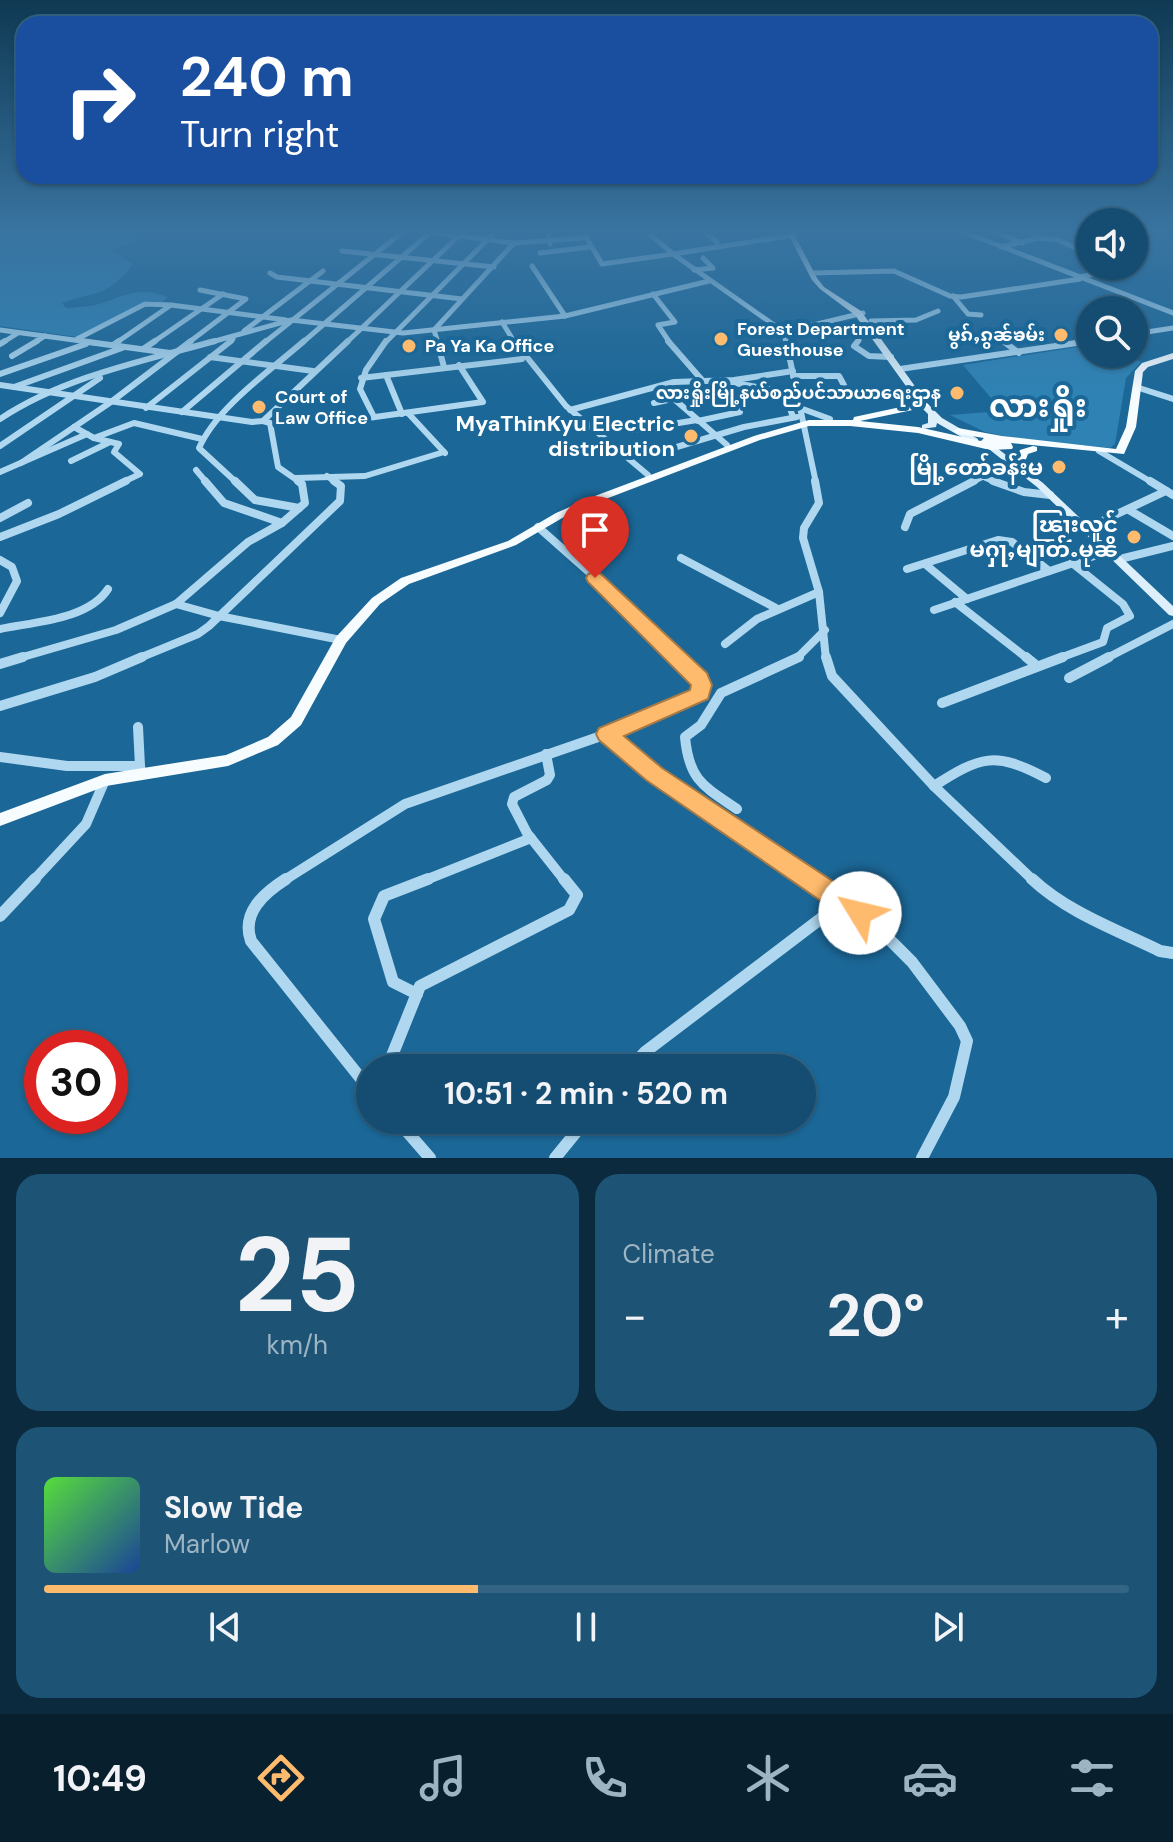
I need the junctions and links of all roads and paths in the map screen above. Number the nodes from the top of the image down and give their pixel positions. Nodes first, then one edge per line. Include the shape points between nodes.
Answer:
1 (304, 284) edge
2 (329, 284) edge
3 (369, 284) edge
4 (405, 284) edge
5 (443, 284) edge
6 (477, 284) edge
7 (544, 284) edge
8 (696, 284) edge
9 (713, 284) edge
10 (820, 284) edge
11 (925, 284) edge
12 (1036, 284) edge
13 (1094, 284) edge
14 (335, 285) junction
15 (365, 288) junction
16 (200, 290) dead end
17 (397, 292) junction
18 (224, 293) junction
19 (653, 294) junction
20 (431, 296) junction
21 (953, 296) junction
22 (462, 299) junction
23 (171, 305) junction
24 (201, 309) junction
25 (938, 311) dead end
26 (230, 313) junction
27 (861, 313) junction
28 (1173, 313) edge
29 (981, 315) dead end
30 (261, 316) junction
31 (565, 316) junction
32 (291, 320) junction
33 (871, 321) junction
34 (502, 322) junction
35 (324, 324) junction
36 (811, 325) junction
37 (1173, 328) edge
38 (359, 329) junction
39 (0, 330) edge
40 (434, 330) junction
41 (784, 332) junction
42 (982, 332) dead end
43 (1148, 332) edge
44 (19, 333) junction
45 (394, 333) junction
46 (239, 335) junction
47 (826, 335) dead end
48 (45, 336) junction
49 (74, 340) junction
50 (859, 340) dead end
51 (91, 343) junction
52 (1076, 343) edge
53 (0, 344) edge
54 (113, 345) junction
55 (126, 347) junction
56 (143, 349) junction
57 (175, 353) junction
58 (1019, 353) junction
59 (12, 356) dead end
60 (210, 357) junction
61 (891, 357) junction
62 (1173, 358) edge
63 (522, 359) junction
64 (241, 362) junction
65 (459, 365) junction
66 (275, 366) junction
67 (444, 367) junction
68 (903, 369) junction
69 (313, 371) junction
70 (0, 374) edge
71 (793, 374) junction
72 (386, 375) junction
73 (100, 378) dead end
74 (361, 378) junction
75 (702, 380) junction
76 (5, 387) edge
77 (727, 387) junction
78 (846, 389) dead end
79 (1139, 389) junction
80 (52, 393) junction
81 (75, 396) junction
82 (674, 399) junction
83 (1173, 399) edge
84 (111, 402) junction
85 (654, 403) dead end
86 (924, 405) junction
87 (146, 408) junction
88 (570, 410) junction
89 (182, 412) junction
90 (405, 413) junction
91 (932, 414) junction
92 (374, 417) junction
93 (801, 417) junction
94 (219, 418) junction
95 (0, 419) edge
96 (698, 420) junction
97 (853, 420) junction
98 (263, 421) junction
99 (339, 422) dead end
100 (74, 427) junction
101 (925, 427) junction
102 (629, 431) dead end
103 (955, 431) junction
104 (716, 435) junction
105 (90, 436) junction
106 (975, 436) junction
107 (202, 439) junction
108 (111, 442) junction
109 (999, 444) junction
110 (0, 446) edge
111 (726, 448) junction
112 (670, 449) dead end
113 (1033, 449) junction
114 (1101, 453) junction
115 (71, 461) dead end
116 (21, 463) junction
117 (1019, 464) junction
118 (196, 470) dead end
119 (0, 472) edge
120 (648, 475) junction
121 (327, 476) junction
122 (984, 477) junction
123 (296, 478) junction
124 (1173, 483) edge
125 (1167, 492) edge
126 (1050, 495) junction
127 (28, 503) dead end
128 (299, 508) junction
129 (1129, 510) junction
130 (0, 518) edge
131 (282, 523) junction
132 (538, 527) junction
133 (905, 527) dead end
134 (1088, 528) junction
135 (1173, 536) edge
136 (0, 537) edge
137 (1173, 546) edge
138 (1111, 550) junction
139 (681, 558) dead end
140 (1124, 558) junction
141 (0, 560) edge
142 (1072, 563) junction
143 (925, 564) junction
144 (446, 567) junction
145 (907, 569) dead end
146 (1049, 571) junction
147 (108, 589) dead end
148 (819, 592) junction
149 (967, 599) junction
150 (955, 602) junction
151 (1173, 603) edge
152 (176, 604) junction
153 (776, 608) junction
154 (934, 610) dead end
155 (1173, 612) edge
156 (0, 613) edge
157 (219, 616) junction
158 (1173, 624) edge
159 (0, 629) edge
160 (825, 629) junction
161 (341, 640) junction
162 (725, 644) dead end
163 (0, 664) edge
164 (1037, 666) junction
165 (1069, 678) dead end
166 (942, 703) dead end
167 (0, 706) edge
168 (138, 727) dead end
169 (607, 734) junction
170 (546, 754) junction
171 (0, 757) edge
172 (140, 769) junction
173 (1046, 778) dead end
174 (105, 780) junction
175 (934, 786) junction
176 (737, 809) dead end
177 (0, 820) edge
178 (531, 838) junction
179 (844, 901) junction
180 (0, 916) edge
181 (1173, 953) edge
182 (417, 994) junction
183 (393, 1054) edge
184 (645, 1054) edge
185 (356, 1072) edge
186 (409, 1134) edge
187 (575, 1134) edge
188 (430, 1158) edge
189 (555, 1158) edge
190 (922, 1158) edge

1 - 30 street
2 - 14 street
3 - 15 street
4 - 17 street
5 - 20 street
6 - 22 street
7 - 31 street
8 - 19 street
9 - 41 street
10 - 27 main road
11 - 21 street
12 - 21 street
13 - 28 street
14 - 15 street
14 - 32 street
15 - 17 street
15 - 35 street
16 - 18 street
17 - 20 street
17 - 38 street
18 - 24 street
18 - 26 street via 246,299
19 - 31 street
19 - 75 street via 675,322 658,325
20 - 22 street
20 - 45 street
21 - 29 street via 968,314
22 - 40 street
23 - 24 street
23 - 49 street via 145,304
23 - 54 street
24 - 26 street
24 - 56 street
25 - 33 street
26 - 30 street
26 - 57 street
27 - 33 main road
27 - 36 street
27 - 61 main road
30 - 32 street
30 - 46 street
31 - 34 street
32 - 35 street
32 - 46 street
32 - 64 street
33 - 68 main road
34 - 40 street
34 - 63 street
35 - 38 street
35 - 66 street
36 - 41 street
36 - 47 street
37 - 43 street
38 - 45 street
38 - 69 street
39 - 44 street
40 - 45 street
40 - 67 street
41 - 71 street
42 - 58 street
44 - 48 street
44 - 53 street
45 - 74 street
46 - 57 street
46 - 60 street
48 - 49 street
48 - 59 street
49 - 51 street
50 - 61 street via 854,346 861,354
51 - 54 street
51 - 70 street
52 - 58 street
54 - 55 street
55 - 56 street
55 - 76 street
56 - 57 street
57 - 80 street
57 - 84 street
58 - 68 street
60 - 64 street
60 - 87 street
61 - 68 main road
62 - 79 main road via 1151,368
63 - 65 street
63 - 88 street
64 - 66 street
64 - 89 street
65 - 67 street
65 - 90 street via 483,402
66 - 69 street
66 - 94 street
67 - 72 street
68 - 86 main road
68 - 106 main road via 940,414
69 - 98 street
71 - 75 street
71 - 78 street via 838,373
71 - 93 street
72 - 74 street
72 - 90 street
73 - 81 street
74 - 92 street via 360,389
75 - 88 street via 674,382
76 - 80 street
77 - 82 street
77 - 93 street via 735,383 782,391
77 - 96 street via 740,412
79 - 83 street
79 - 114 main road via 1137,428 1129,453
80 - 81 street
80 - 95 street
81 - 84 street
81 - 110 street
82 - 85 street
82 - 96 street
84 - 87 street
84 - 100 street
86 - 91 main road
86 - 97 main road
87 - 89 street
88 - 120 street
89 - 94 street
90 - 92 street
90 - 121 street via 445,452 387,473
91 - 101 main road via 933,425
91 - 103 main road
92 - 99 street
93 - 97 main road
93 - 104 street
93 - 106 main road
93 - 111 main road
93 - 148 street via 819,503 803,538
94 - 98 street
94 - 107 street
96 - 102 street
96 - 104 street
97 - 101 main road
98 - 123 street via 270,423 278,467
100 - 105 street
100 - 116 street
101 - 103 main road
103 - 106 main road
104 - 111 street
104 - 112 street
105 - 107 street via 134,423
105 - 108 street
105 - 116 street
106 - 109 main road
107 - 128 street via 199,448 255,500
108 - 115 street
108 - 136 street via 119,444 114,452 139,472 137,477
109 - 113 main road
109 - 114 main road
109 - 117 main road
111 - 120 main road
111 - 132 main road
113 - 114 main road
113 - 117 main road via 1024,452
114 - 125 street
116 - 119 street
117 - 122 street
117 - 126 main road
117 - 134 main road
118 - 131 street via 224,503
120 - 144 main road via 573,504
121 - 123 street
121 - 157 street via 341,486 340,501
122 - 126 street
122 - 133 street via 910,514
123 - 128 street via 306,498
124 - 125 street
125 - 129 street
126 - 134 main road
127 - 130 street
128 - 131 street
129 - 134 street
129 - 135 street
131 - 152 street via 248,542
132 - 144 main road via 512,543
132 - 169 street via 699,679 700,694
134 - 138 main road
137 - 140 street
138 - 140 main road
138 - 142 street
138 - 155 main road
139 - 153 street
140 - 151 main road
141 - 156 street via 12,567 17,581
142 - 146 street
142 - 164 street via 1123,604 1130,616 1107,628 1103,642
143 - 145 street
143 - 146 street via 1006,540
143 - 149 street
144 - 161 main road via 405,581 376,601
146 - 149 street
147 - 159 street via 99,602 75,612
148 - 153 street
148 - 160 street
149 - 150 street
150 - 154 street
150 - 164 street
152 - 157 street
152 - 163 street via 116,630
153 - 162 street
157 - 161 street
157 - 167 street via 198,634 95,677
158 - 165 street
160 - 175 street via 832,676
160 - 176 street via 792,662 721,693 701,725 687,733 686,758 693,778
161 - 172 main road via 296,721 273,741 228,760
164 - 166 street
168 - 172 street
169 - 170 street
169 - 179 street via 654,774
170 - 178 street via 547,780 514,797 512,804
170 - 185 street via 405,804 271,888 251,911 251,941
171 - 172 street
172 - 174 main road
173 - 175 street via 1017,762 990,757
174 - 177 main road
174 - 180 street via 86,824
175 - 181 street via 1043,889 1123,933
178 - 182 street via 577,895 569,910 433,977
178 - 182 street via 384,896 374,919 393,982
179 - 184 street
179 - 190 street via 912,962 967,1041 954,1097
182 - 183 street
186 - 188 street
187 - 189 street

